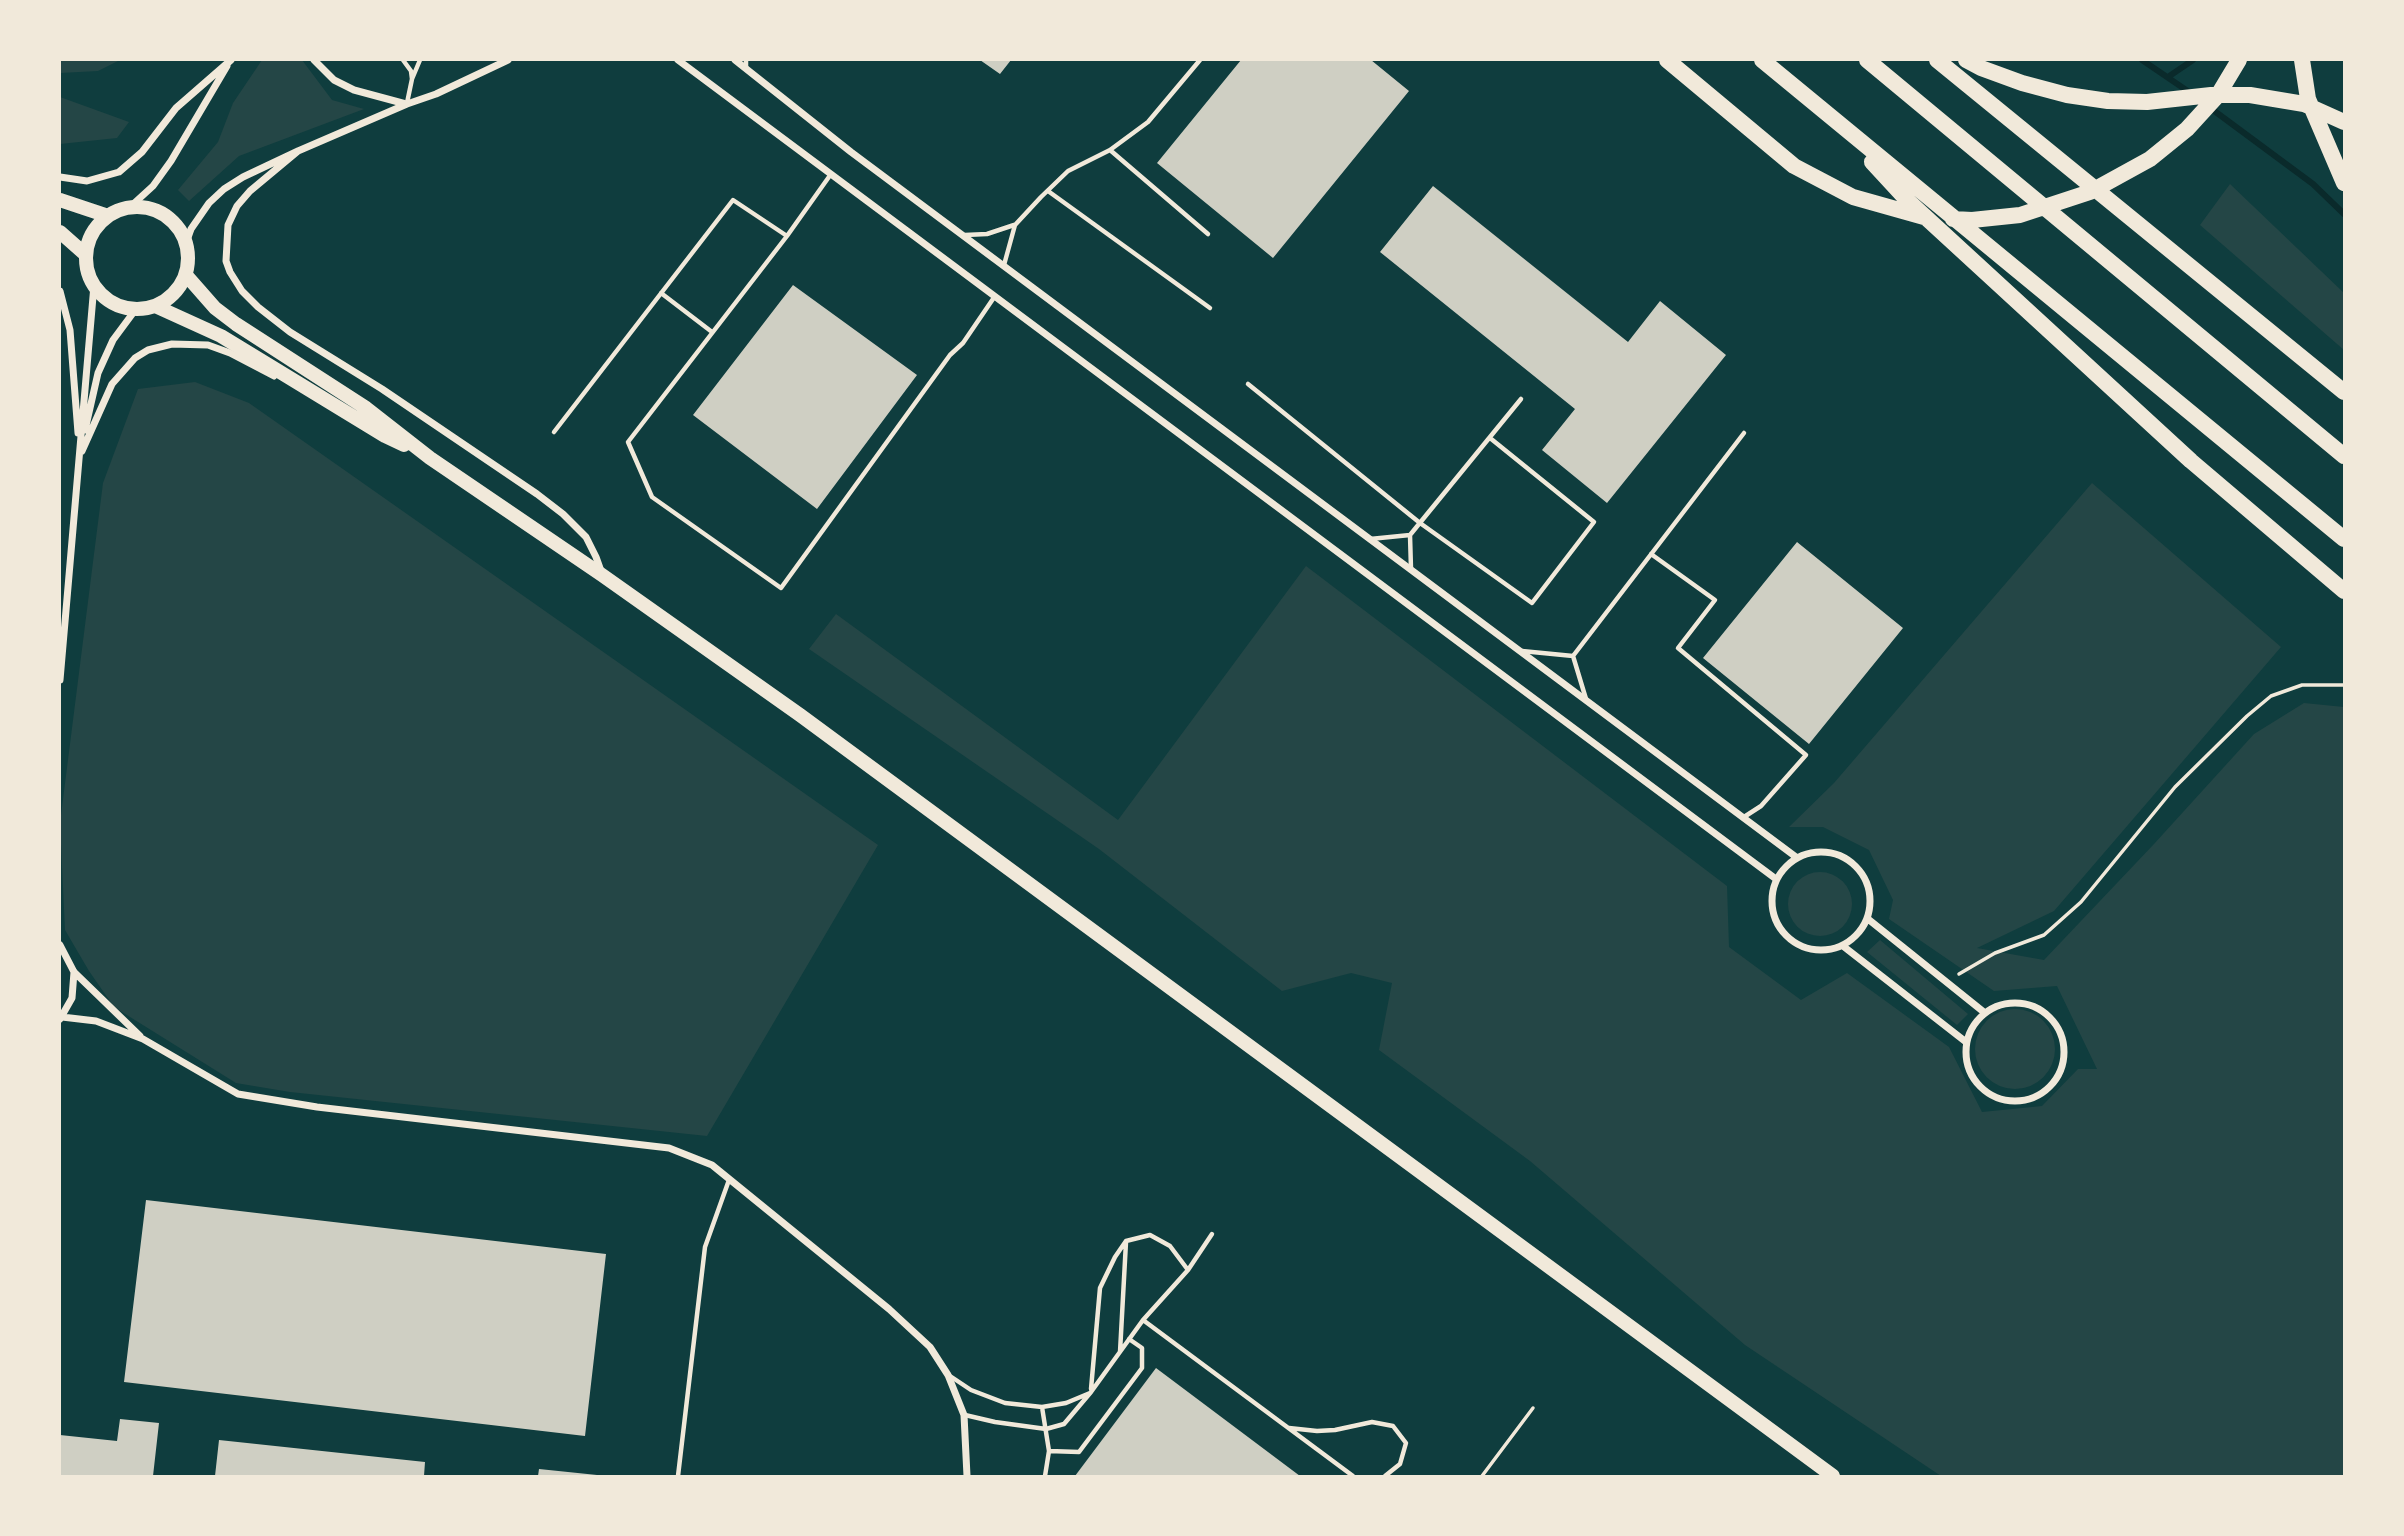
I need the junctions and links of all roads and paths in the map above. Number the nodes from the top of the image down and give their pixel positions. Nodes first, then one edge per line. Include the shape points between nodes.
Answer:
1 (230, 60) edge
2 (314, 60) edge
3 (403, 60) edge
4 (421, 60) edge
5 (508, 60) edge
6 (678, 60) edge
7 (735, 60) edge
8 (1200, 60) edge
9 (1667, 60) edge
10 (1762, 60) edge
11 (1867, 60) edge
12 (1937, 60) edge
13 (1966, 60) edge
14 (2238, 60) edge
15 (2302, 60) edge
16 (746, 64) edge
17 (412, 79) junction
18 (407, 104) junction
19 (2344, 122) edge
20 (1838, 124) junction
21 (1110, 150) junction
22 (298, 151) junction
23 (832, 173) junction
24 (60, 177) edge
25 (2344, 183) edge
26 (1048, 191) junction
27 (60, 200) edge
28 (130, 207) junction
29 (108, 216) junction
30 (1015, 225) junction
31 (60, 232) edge
32 (961, 234) junction
33 (1208, 234) dead end
34 (787, 236) junction
35 (186, 243) junction
36 (86, 255) junction
37 (1004, 265) junction
38 (186, 275) junction
39 (94, 285) junction
40 (60, 291) edge
41 (661, 293) junction
42 (995, 295) junction
43 (155, 306) junction
44 (1210, 308) dead end
45 (136, 309) junction
46 (712, 332) junction
47 (1248, 384) dead end
48 (313, 391) junction
49 (2344, 392) edge
50 (1521, 399) dead end
51 (554, 432) dead end
52 (1744, 433) dead end
53 (1490, 438) junction
54 (2344, 456) edge
55 (79, 458) junction
56 (430, 458) junction
57 (1420, 523) junction
58 (1410, 535) junction
59 (1370, 539) junction
60 (2344, 539) edge
61 (1651, 554) junction
62 (1411, 570) junction
63 (602, 575) junction
64 (2344, 591) edge
65 (1521, 651) junction
66 (1573, 656) junction
67 (60, 680) edge
68 (2344, 685) edge
69 (1586, 700) junction
70 (1743, 818) junction
71 (1796, 857) junction
72 (1776, 879) junction
73 (1868, 919) junction
74 (60, 946) edge
75 (1843, 946) junction
76 (74, 972) junction
77 (1945, 982) junction
78 (1985, 1013) junction
79 (61, 1018) edge
80 (143, 1039) junction
81 (1966, 1042) junction
82 (729, 1179) junction
83 (1212, 1234) dead end
84 (1126, 1241) junction
85 (1188, 1270) junction
86 (1143, 1320) junction
87 (1129, 1339) junction
88 (1119, 1353) junction
89 (948, 1375) junction
90 (1091, 1392) junction
91 (1042, 1407) junction
92 (1533, 1408) dead end
93 (964, 1415) junction
94 (1288, 1428) junction
95 (1046, 1429) junction
96 (1049, 1451) junction
97 (678, 1476) edge
98 (967, 1476) edge
99 (1045, 1476) edge
100 (1353, 1476) edge
101 (1385, 1476) edge
102 (1482, 1476) edge
103 (1833, 1476) edge

1 - 24 street via 176,108 142,152 118,172 87,181
1 - 28 street via 171,161
2 - 18 street via 334,80 355,90
3 - 17 lane
4 - 17 lane
5 - 18 street
6 - 23 street
7 - 16 street
8 - 21 lane via 1148,122
9 - 14 highway via 1794,166 1853,197 1919,216 1972,220 2020,215 2090,192 2150,159 2187,129
10 - 20 highway
11 - 54 highway
12 - 49 highway
13 - 19 highway via 2067,95 2147,102 2250,95 2304,104
15 - 25 highway via 2308,99
16 - 32 street via 851,152
17 - 18 lane
18 - 22 street
20 - 60 highway
20 - 64 highway via 1908,201 2191,461
21 - 26 lane via 1068,171
21 - 33 lane
22 - 35 street via 223,189 200,215
22 - 63 street via 250,191 228,225 226,261 242,291 290,332 537,494 586,537
23 - 34 lane
23 - 42 street
26 - 30 lane
26 - 44 lane
27 - 29 main road
28 - 29 main road
28 - 35 main road via 165,215
29 - 36 main road via 92,233
30 - 32 lane via 987,234
30 - 37 lane
31 - 36 main road
32 - 37 street
34 - 41 lane via 733,200
34 - 46 lane
35 - 38 main road
36 - 39 main road
37 - 59 street
38 - 43 main road via 174,293
38 - 56 main road via 236,324 366,408
39 - 45 main road via 112,302
39 - 55 street
40 - 55 street via 72,351
41 - 46 lane
41 - 51 lane
42 - 46 lane via 780,588 652,497 628,442
42 - 72 street
43 - 45 main road
43 - 48 main road via 221,337
45 - 55 street via 113,340 98,373
47 - 57 lane
48 - 55 street via 208,345 172,344 148,350 112,384
48 - 56 main road
50 - 53 lane
52 - 61 lane
53 - 57 lane
53 - 57 lane via 1594,522 1532,603
55 - 67 street
56 - 63 main road
57 - 58 lane
58 - 59 lane
58 - 62 lane
59 - 62 street
61 - 66 lane
61 - 70 lane via 1715,600 1678,648 1806,755 1761,806
62 - 65 street
63 - 103 main road via 800,715
65 - 66 lane
65 - 69 street
66 - 69 lane
68 - 77 path via 2302,685 2271,696 2175,787 2081,902 2043,935 1995,953
69 - 70 street
70 - 71 street
71 - 72 street
71 - 73 street via 1821,851 1838,854 1856,866 1869,887
72 - 75 street via 1771,902 1776,924 1787,938 1813,950
73 - 75 street
73 - 77 street
74 - 76 street
75 - 81 street
76 - 79 street via 72,998
76 - 80 street
77 - 78 street
78 - 81 street
78 - 81 street via 2011,1003 2038,1009 2051,1020 2064,1050 2062,1067 2049,1088 2019,1102 1988,1094 1967,1065
79 - 80 street via 96,1021
80 - 82 street via 238,1094 669,1148 712,1165
82 - 89 street via 889,1309 930,1347
82 - 97 lane via 705,1247
83 - 85 lane
84 - 85 lane via 1150,1235 1170,1246
84 - 88 lane
84 - 90 lane via 1100,1288
85 - 86 lane
86 - 87 lane
86 - 94 lane
87 - 88 lane
87 - 96 lane via 1142,1348 1142,1368 1079,1452
88 - 90 lane
89 - 91 lane via 971,1390 1005,1402
89 - 93 street
90 - 91 lane
90 - 95 lane via 1063,1424
91 - 95 lane
92 - 102 path
93 - 95 lane
93 - 98 street
94 - 100 lane
94 - 101 lane via 1335,1430 1373,1422 1392,1426 1406,1443 1400,1464
95 - 96 lane
96 - 99 lane

